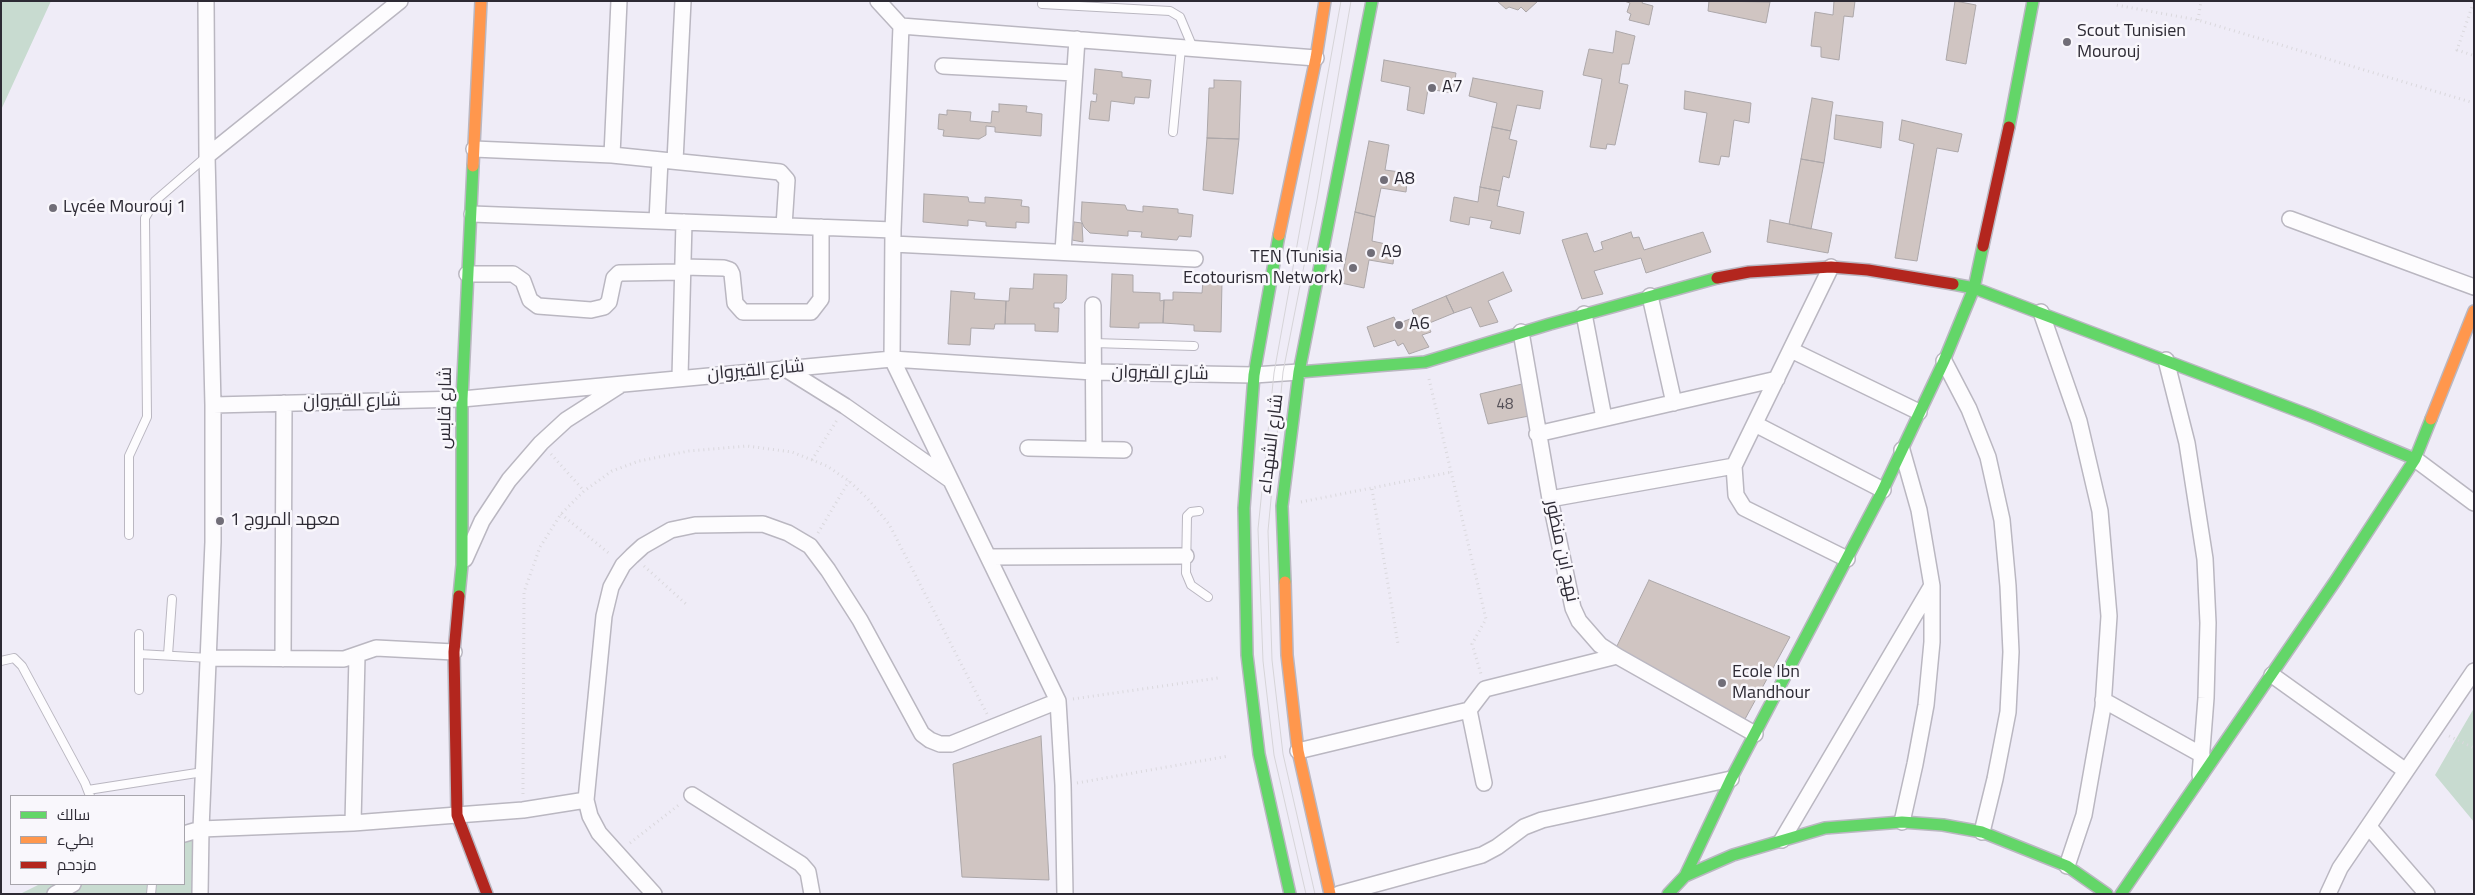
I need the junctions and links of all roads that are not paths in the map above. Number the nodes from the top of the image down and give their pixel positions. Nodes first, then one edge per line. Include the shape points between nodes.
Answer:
1 (206, 1) edge
2 (400, 1) edge
3 (482, 1) edge
4 (619, 1) edge
5 (684, 1) edge
6 (878, 1) edge
7 (1325, 1) edge
8 (1372, 1) edge
9 (2033, 1) edge
10 (1042, 4) dead end
11 (901, 26) junction
12 (1076, 39) junction
13 (1187, 48) junction
14 (1316, 58) junction
15 (943, 66) dead end
16 (1074, 72) junction
17 (1173, 132) dead end
18 (474, 148) junction
19 (612, 155) junction
20 (207, 156) junction
21 (667, 160) junction
22 (472, 214) junction
23 (2290, 220) dead end
24 (657, 221) junction
25 (684, 222) junction
26 (784, 226) junction
27 (821, 227) junction
28 (893, 237) junction
29 (1063, 252) junction
30 (1195, 259) dead end
31 (1831, 267) junction
32 (682, 269) junction
33 (467, 274) junction
34 (2474, 287) edge
35 (1974, 288) junction
36 (1650, 296) junction
37 (1093, 305) dead end
38 (2474, 311) edge
39 (2041, 312) junction
40 (1584, 314) junction
41 (1521, 332) junction
42 (1093, 343) junction
43 (1194, 346) dead end
44 (1791, 350) junction
45 (892, 359) junction
46 (2166, 360) junction
47 (1944, 361) junction
48 (784, 368) junction
49 (1093, 372) junction
50 (1299, 372) junction
51 (1254, 375) junction
52 (680, 377) junction
53 (1777, 380) junction
54 (624, 382) junction
55 (462, 399) junction
56 (1674, 403) junction
57 (284, 404) junction
58 (213, 405) junction
59 (1919, 412) junction
60 (1604, 418) junction
61 (1755, 424) junction
62 (1537, 434) junction
63 (1028, 448) dead end
64 (1094, 449) junction
65 (1124, 450) dead end
66 (1902, 450) junction
67 (2415, 459) junction
68 (1734, 466) junction
69 (951, 481) junction
70 (1883, 490) junction
71 (1550, 499) junction
72 (2474, 503) edge
73 (1199, 511) dead end
74 (129, 535) dead end
75 (1186, 556) junction
76 (989, 557) junction
77 (1848, 559) junction
78 (462, 565) junction
79 (1932, 586) junction
80 (1208, 597) dead end
81 (172, 599) dead end
82 (139, 634) dead end
83 (454, 652) junction
84 (139, 654) junction
85 (168, 655) junction
86 (357, 656) junction
87 (1617, 656) junction
88 (209, 658) junction
89 (283, 659) junction
90 (1, 661) edge
91 (2474, 671) edge
92 (2272, 674) junction
93 (139, 690) dead end
94 (2103, 700) junction
95 (1058, 701) junction
96 (1468, 710) junction
97 (1755, 734) junction
98 (1298, 751) junction
99 (2202, 755) junction
100 (2406, 771) junction
101 (203, 772) junction
102 (2200, 775) junction
103 (1731, 779) junction
104 (1484, 783) dead end
105 (89, 793) edge
106 (692, 795) road end
107 (586, 800) junction
108 (456, 815) junction
109 (1902, 822) junction
110 (353, 823) junction
111 (2369, 826) junction
112 (201, 829) junction
113 (1982, 832) junction
114 (185, 834) edge
115 (1782, 840) junction
116 (2067, 866) junction
117 (1685, 876) junction
118 (71, 885) edge
119 (1670, 893) edge
120 (54, 894) edge
121 (200, 894) edge
122 (487, 894) edge
123 (654, 894) edge
124 (812, 894) edge
125 (1065, 894) edge
126 (1290, 894) edge
127 (1330, 894) edge
128 (1340, 894) edge
129 (2107, 894) edge
130 (2120, 894) edge
131 (2328, 894) edge
132 (2427, 894) edge

1 - 20 street
2 - 20 street
3 - 18 street, شارع قابس
4 - 19 street
5 - 21 street
6 - 11 street
7 - 14 street, شارع الشهداء
8 - 50 street, شارع الشهداء
9 - 35 street
10 - 13 lane via 1170,11 1183,22
11 - 12 street
11 - 28 street
12 - 13 street
12 - 16 street
13 - 14 street
13 - 17 lane
14 - 51 street, شارع الشهداء via 1296,143
15 - 16 street
16 - 29 street
18 - 19 street
18 - 22 street, شارع قابس
19 - 21 street
20 - 58 street
20 - 74 lane via 155,201 145,218 147,417 129,456
21 - 24 street
21 - 26 street via 780,172 787,180
22 - 24 street
22 - 33 street, شارع قابس
23 - 34 street
24 - 25 street
25 - 26 street
25 - 32 street
26 - 27 street
27 - 28 street
27 - 32 street via 821,299 811,312 743,312 735,304 730,270
28 - 29 street
28 - 45 street
29 - 30 street
31 - 35 street
31 - 36 street via 1749,272
31 - 44 street
32 - 33 street via 619,273 614,278 612,297 604,306 591,310 538,306 530,300 523,281 513,274
32 - 52 street
33 - 55 street, شارع قابس
35 - 39 street
35 - 47 street
36 - 40 street
36 - 56 street
37 - 42 street
38 - 67 street
39 - 46 street
39 - 94 street via 2079,422 2100,511 2109,616
40 - 41 street
40 - 60 street
41 - 50 street via 1425,362
41 - 62 street, نهج ابن منظور
42 - 43 lane
42 - 49 street
44 - 53 street
44 - 59 street
45 - 48 street, شارع القيروان
45 - 49 street, شارع القيروان
45 - 69 street
46 - 67 street
46 - 99 street via 2187,443 2205,560 2208,623
47 - 59 street
47 - 113 street via 1969,409 1988,457 2002,520 2008,586 2011,652 2008,712
48 - 52 street, شارع القيروان
48 - 69 street via 845,406
49 - 51 street, شارع القيروان
49 - 64 street
50 - 51 street, شارع القيروان
50 - 98 street, شارع الشهداء via 1282,506 1287,655
51 - 126 street, شارع الشهداء via 1244,508 1247,655 1259,754
52 - 54 street, شارع القيروان
53 - 56 street
53 - 61 street
54 - 55 street, شارع القيروان
54 - 78 street via 580,410 540,443 508,480 482,520
55 - 57 street, شارع القيروان
55 - 78 street, شارع قابس
56 - 60 street
57 - 58 street, شارع القيروان
57 - 89 street
58 - 88 street
59 - 66 street
60 - 62 street
61 - 68 street
61 - 70 street
62 - 71 street, نهج ابن منظور
63 - 64 street
64 - 65 street
66 - 70 street
66 - 79 street via 1920,510
67 - 72 street
67 - 92 street
68 - 71 street
68 - 77 street via 1736,495 1744,508
69 - 76 street
70 - 77 street
71 - 87 street, نهج ابن منظور via 1573,608 1588,634
73 - 75 lane via 1188,516
75 - 76 street
75 - 80 lane via 1188,582
76 - 95 street
77 - 97 street
78 - 83 street, شارع قابس
79 - 109 street via 1932,642 1926,705
79 - 115 street
81 - 85 lane
82 - 84 lane
83 - 86 street via 376,648
83 - 108 street, شارع قابس
84 - 85 lane
84 - 93 lane
85 - 88 lane
86 - 89 street
86 - 110 street
87 - 96 street via 1485,689
87 - 97 street, نهج ابن منظور
88 - 89 street
88 - 101 street
90 - 105 lane via 14,658 22,666
91 - 100 street
92 - 100 street
92 - 102 street
94 - 99 street
94 - 116 street via 2084,815
95 - 107 street via 951,744 940,744 922,734 860,620 810,546 763,524 696,525 671,530 643,546 627,560 611,587 604,616
95 - 125 street
96 - 98 street
96 - 104 street
97 - 103 street
98 - 127 street, شارع الشهداء
99 - 102 street
100 - 111 street
101 - 105 lane
101 - 112 street
102 - 130 street
103 - 117 street
103 - 128 street via 1542,820 1524,827 1482,855
106 - 124 street via 801,864 808,872
107 - 108 street via 523,810
107 - 123 street via 599,833
108 - 110 street
108 - 122 street
109 - 113 street
109 - 115 street via 1825,828
110 - 112 street
111 - 131 street via 2340,868
111 - 132 street
112 - 114 street
112 - 121 street
113 - 116 street
115 - 117 street
116 - 129 street
117 - 119 street
118 - 120 street

